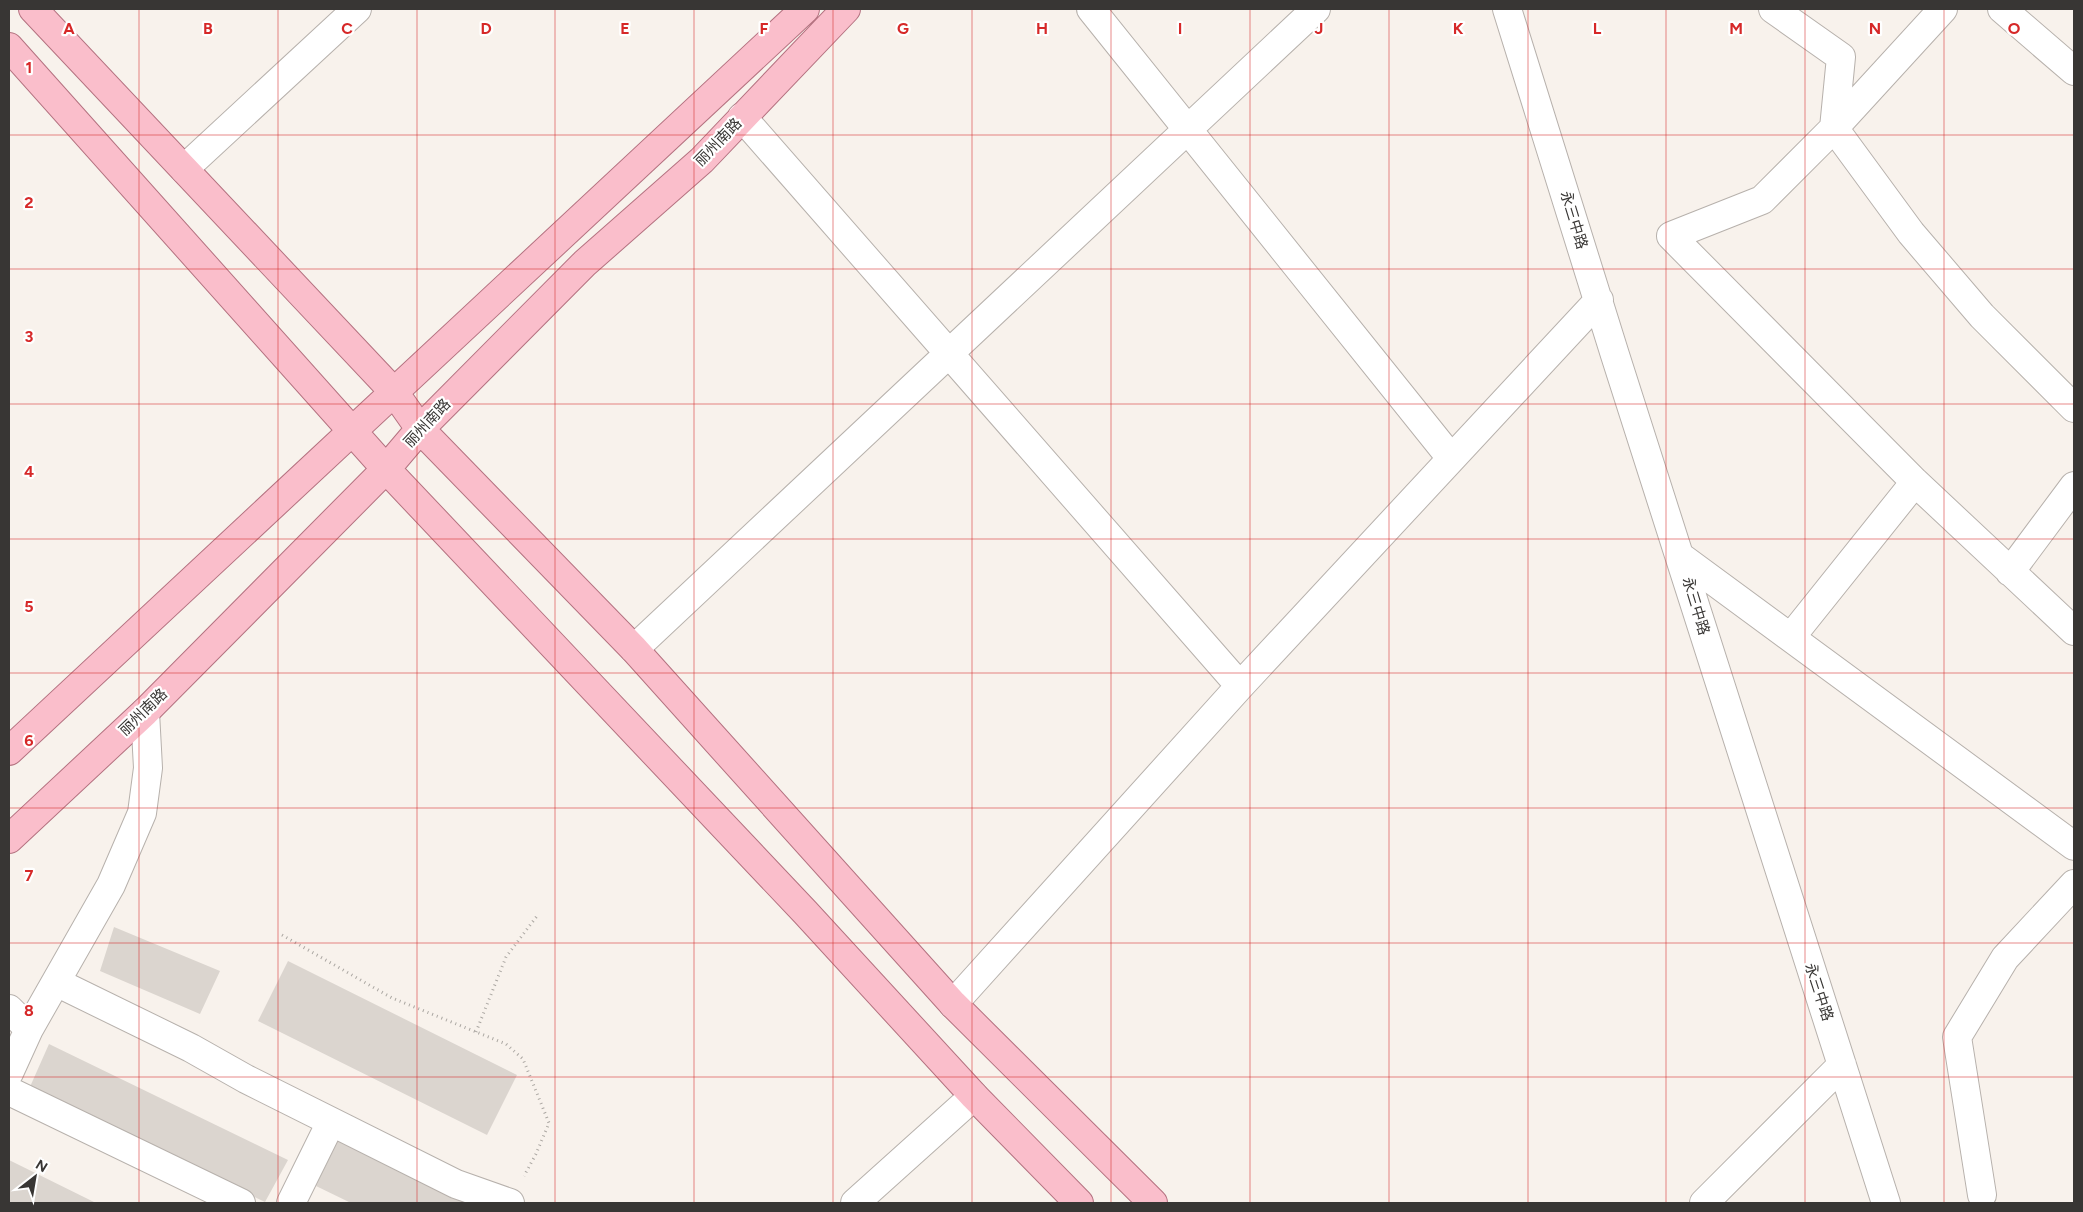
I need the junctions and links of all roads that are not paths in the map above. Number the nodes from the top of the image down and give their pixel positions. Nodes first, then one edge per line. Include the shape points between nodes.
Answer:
1 (33, 9) edge
2 (357, 9) edge
3 (805, 9) edge
4 (846, 9) edge
5 (1091, 9) edge
6 (1316, 9) edge
7 (1507, 9) edge
8 (1773, 9) edge
9 (1942, 9) edge
10 (2002, 9) edge
11 (9, 47) edge
12 (2074, 72) edge
13 (742, 117) junction
14 (1834, 128) junction
15 (184, 169) junction
16 (1599, 300) junction
17 (394, 392) junction
18 (2074, 408) edge
19 (420, 429) junction
20 (352, 430) junction
21 (1452, 458) junction
22 (386, 469) junction
23 (1915, 482) junction
24 (2074, 486) edge
25 (1681, 557) junction
26 (2010, 572) junction
27 (2074, 631) edge
28 (1791, 637) junction
29 (634, 649) junction
30 (1240, 686) junction
31 (145, 712) junction
32 (9, 751) edge
33 (9, 839) edge
34 (2074, 846) edge
35 (2074, 884) edge
36 (56, 982) junction
37 (953, 1004) junction
38 (9, 1008) edge
39 (29, 1029) junction
40 (1842, 1064) junction
41 (9, 1073) edge
42 (9, 1091) edge
43 (974, 1096) junction
44 (331, 1122) junction
45 (1982, 1195) dead end
46 (241, 1203) edge
47 (291, 1203) edge
48 (509, 1203) edge
49 (855, 1203) edge
50 (1078, 1203) edge
51 (1153, 1203) edge
52 (1704, 1203) edge
53 (1886, 1203) edge

1 - 15 main road
2 - 15 street
3 - 17 main road
4 - 13 main road, 丽州南路
5 - 21 street
6 - 29 street
7 - 16 street, 永三中路
8 - 14 street via 1840,57
9 - 14 street
10 - 12 street
11 - 20 main road
13 - 19 main road, 丽州南路 via 702,160 585,263
13 - 30 street
14 - 18 street via 1912,233 1982,316
14 - 23 street via 1762,200 1671,236
15 - 17 main road
16 - 21 street
16 - 25 street, 永三中路
17 - 19 main road
17 - 20 main road
19 - 22 main road, 丽州南路
19 - 29 main road
20 - 22 main road
20 - 32 main road
21 - 30 street
22 - 31 main road, 丽州南路
22 - 43 main road
23 - 26 street
23 - 28 street
24 - 26 street
25 - 28 street
25 - 40 street, 永三中路
26 - 27 street
28 - 34 street
29 - 37 main road
30 - 37 street
31 - 33 main road, 丽州南路
31 - 36 street via 148,768 142,813 111,885
35 - 45 street via 2005,958 1957,1037
36 - 39 street
36 - 44 street
37 - 51 main road
38 - 39 street
39 - 41 street
40 - 52 street
40 - 53 street, 永三中路
42 - 46 street
43 - 49 street
43 - 50 main road
44 - 47 street
44 - 48 street via 456,1184

